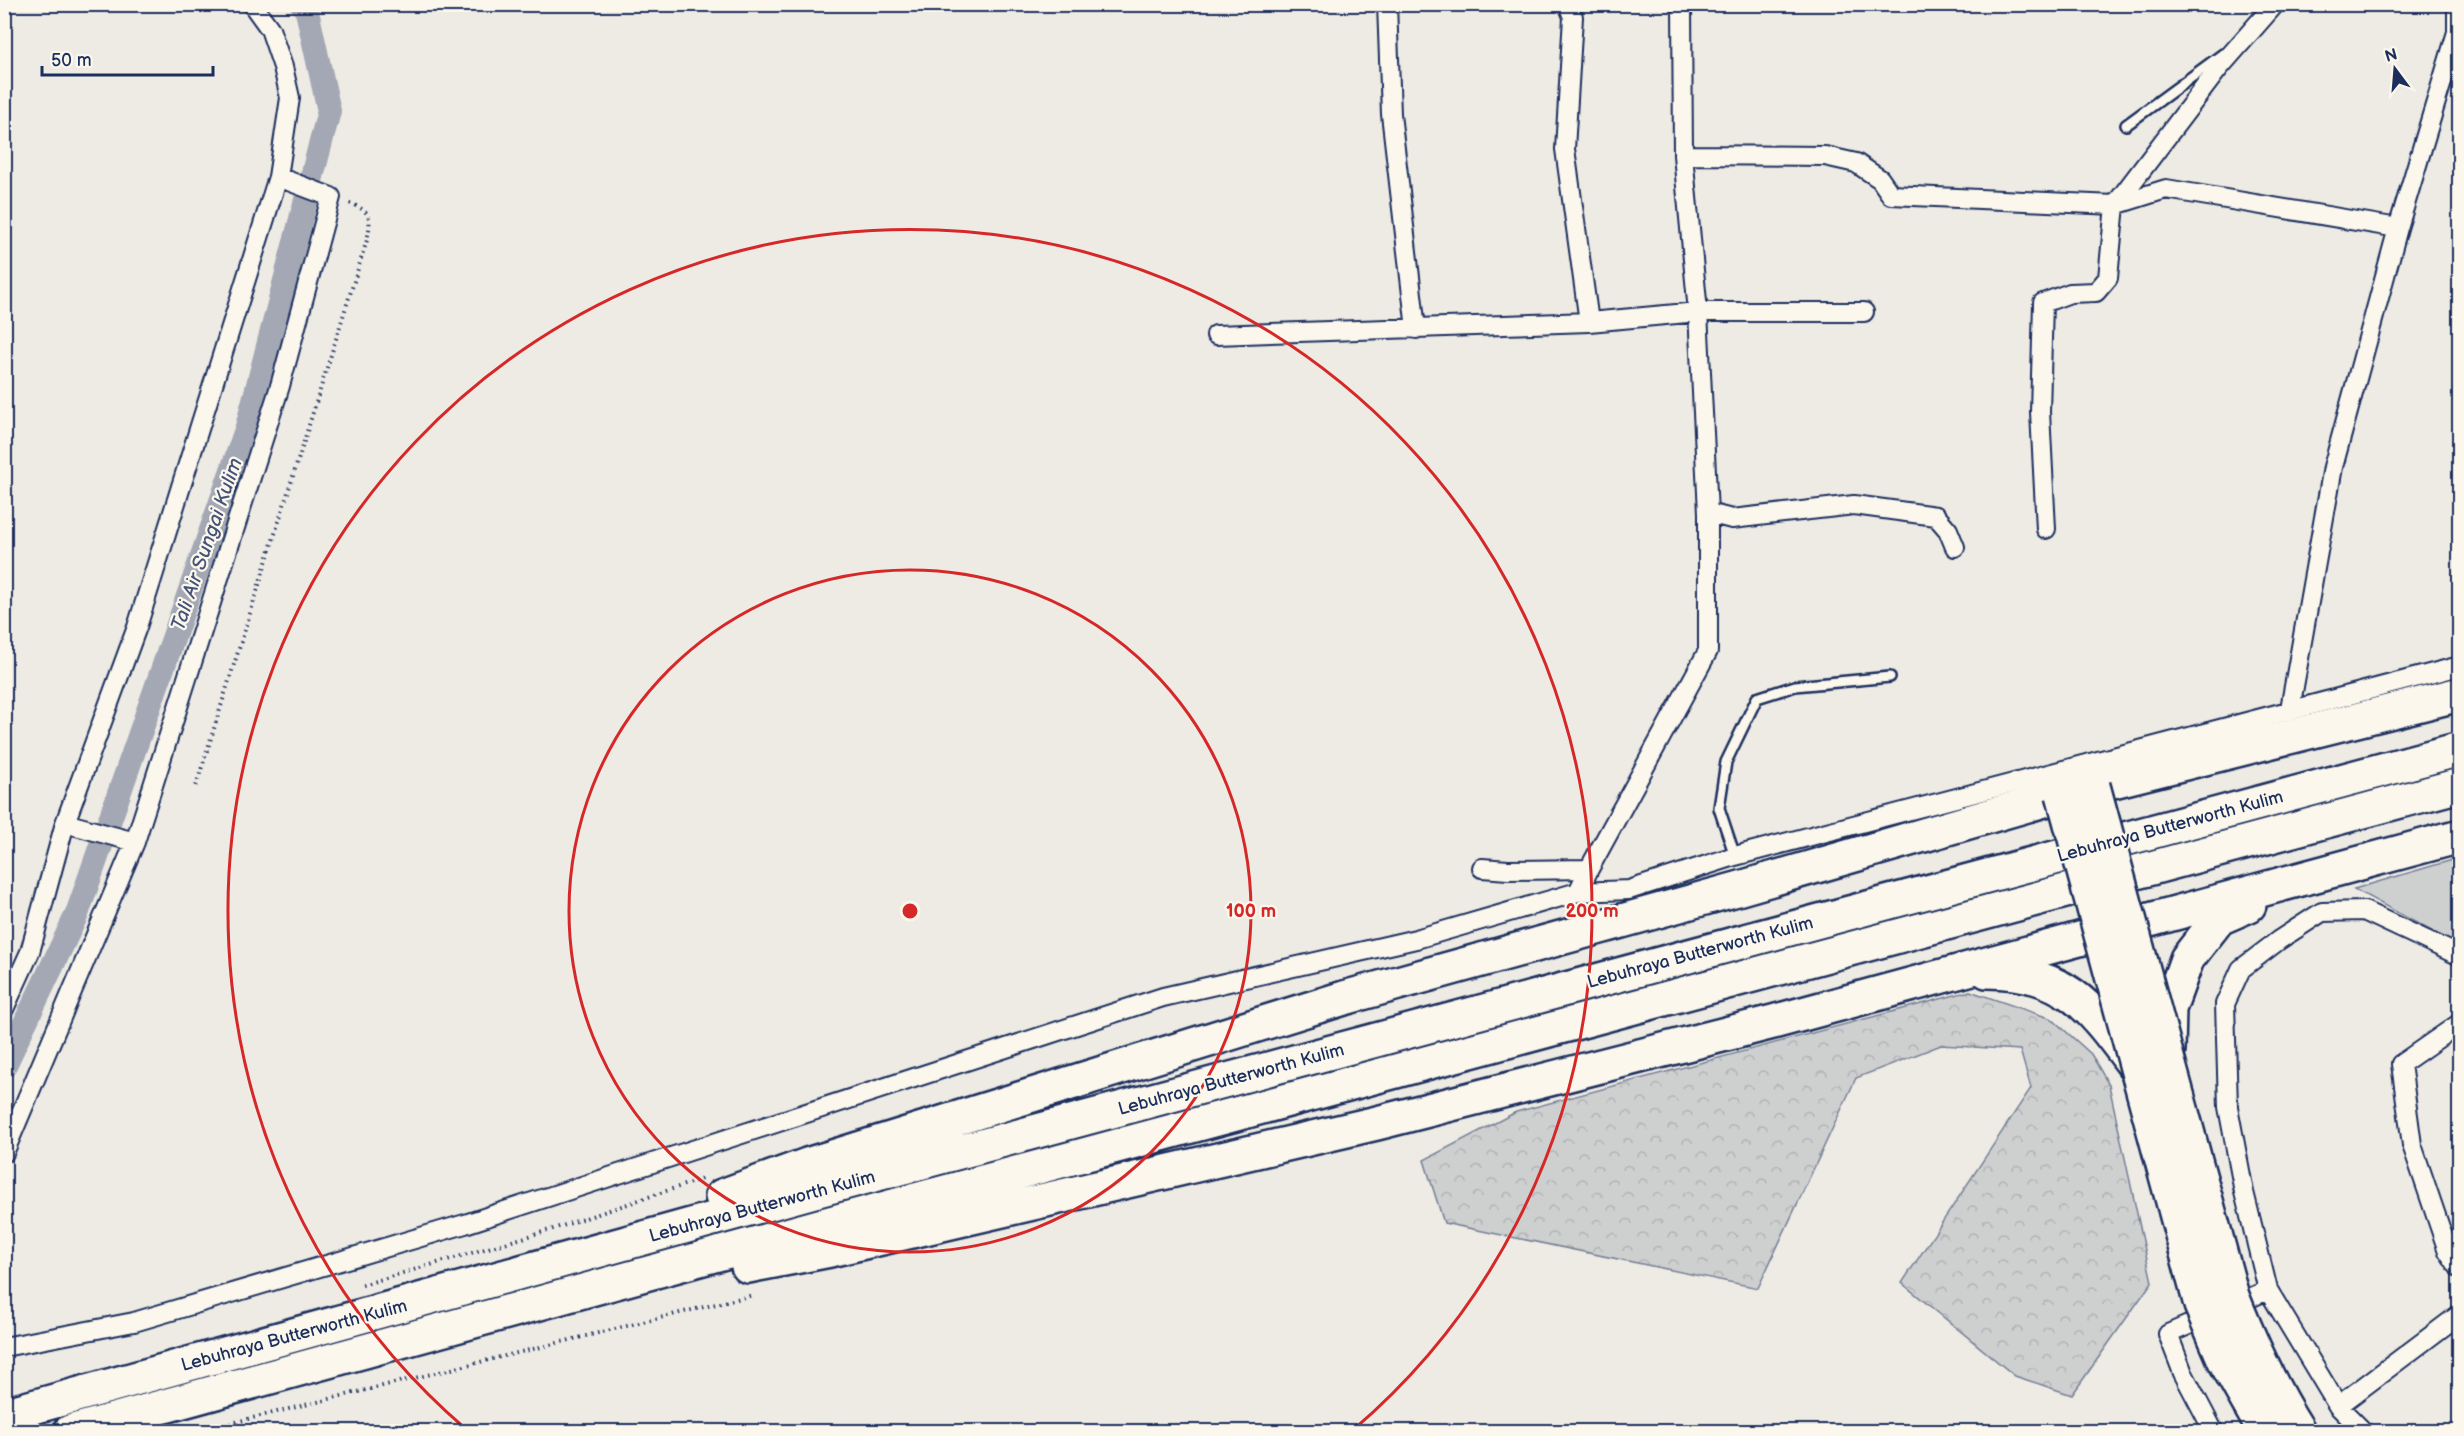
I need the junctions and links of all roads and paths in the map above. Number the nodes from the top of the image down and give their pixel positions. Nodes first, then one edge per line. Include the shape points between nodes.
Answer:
1 (252, 4) edge
2 (1387, 4) edge
3 (1568, 4) edge
4 (1682, 4) edge
5 (2275, 4) edge
6 (2457, 4) edge
7 (2244, 38) junction
8 (2126, 125) dead end
9 (1683, 155) junction
10 (285, 181) junction
11 (328, 196) junction
12 (2115, 205) junction
13 (2398, 228) junction
14 (1698, 312) junction
15 (1864, 312) dead end
16 (1589, 322) junction
17 (1416, 329) junction
18 (1216, 335) dead end
19 (1708, 513) junction
20 (2046, 529) dead end
21 (1955, 547) dead end
22 (2460, 666) edge
23 (1890, 677) dead end
24 (2460, 694) edge
25 (2290, 709) junction
26 (2460, 748) edge
27 (2460, 785) edge
28 (196, 786) dead end
29 (2078, 790) junction
30 (70, 824) junction
31 (2460, 836) edge
32 (129, 841) junction
33 (1735, 856) junction
34 (1482, 868) dead end
35 (1589, 869) junction
36 (2322, 873) junction
37 (1578, 892) junction
38 (2116, 930) junction
39 (2460, 956) edge
40 (1965, 971) junction
41 (4, 1009) edge
42 (2460, 1023) edge
43 (2153, 1065) junction
44 (4, 1154) edge
45 (709, 1176) dead end
46 (2460, 1269) edge
47 (487, 1282) junction
48 (359, 1286) dead end
49 (2268, 1290) junction
50 (762, 1293) dead end
51 (2460, 1314) edge
52 (496, 1316) junction
53 (4, 1347) edge
54 (2338, 1406) junction
55 (4, 1415) edge
56 (70, 1431) edge
57 (195, 1431) edge
58 (2214, 1431) edge
59 (2265, 1431) edge
60 (2299, 1431) edge
61 (2364, 1431) edge

1 - 10 street via 270,29 290,98
2 - 17 street via 1391,114
3 - 16 street via 1573,17 1565,149
4 - 9 street
5 - 7 street
6 - 13 street via 2457,32
7 - 8 lane
7 - 12 street
9 - 12 street via 1825,156 1856,163 1880,179 1892,195
9 - 14 street
10 - 11 street
10 - 30 street
11 - 28 path via 363,208 370,225
11 - 32 street via 280,386
12 - 13 street via 2166,189
12 - 20 street via 2108,278 2096,292 2070,293 2043,303 2040,412
13 - 25 street via 2333,467
14 - 15 street
14 - 16 street
14 - 19 street
16 - 17 street
17 - 18 street
19 - 21 street via 1732,519 1854,505 1936,516
19 - 35 street via 1708,651
22 - 25 street
23 - 33 lane via 1795,686 1757,698 1726,762 1719,808
24 - 29 highway
25 - 33 street
26 - 47 highway, Lebuhraya Butterworth Kulim
27 - 52 highway, Lebuhraya Butterworth Kulim
29 - 38 highway, bridge
29 - 47 highway via 1344,998 807,1165
30 - 32 street
30 - 41 street via 30,952
31 - 36 highway
32 - 44 street
33 - 37 street via 1629,890
34 - 35 street
35 - 37 street
36 - 38 highway
36 - 43 highway, bridge via 2219,918 2187,959
37 - 53 street via 1416,939 1163,997 442,1231 134,1322
38 - 40 highway
38 - 43 highway, bridge
39 - 49 street via 2364,911 2322,912 2241,969 2225,1004 2228,1107
40 - 43 highway via 2017,971 2066,990
40 - 52 highway via 1377,1124 830,1250
42 - 46 street via 2401,1065 2412,1145 2448,1251
43 - 59 highway, bridge via 2201,1305 2225,1361
43 - 60 highway, bridge via 2254,1352
45 - 48 path via 553,1229
47 - 55 highway, Lebuhraya Butterworth Kulim
49 - 54 street
49 - 58 street via 2168,1334 2182,1373
50 - 57 path
51 - 54 street
52 - 56 highway, Lebuhraya Butterworth Kulim
54 - 61 street

